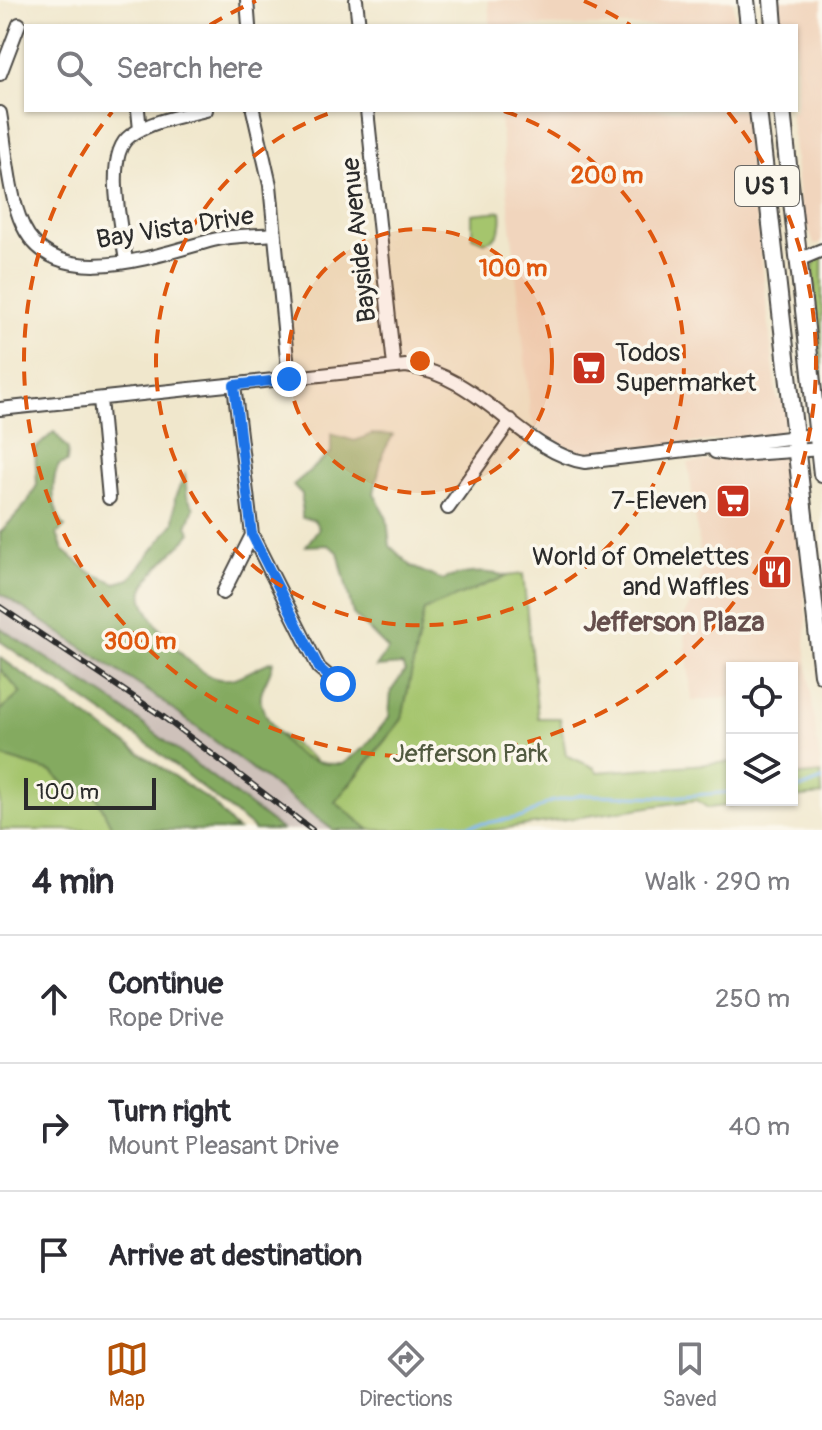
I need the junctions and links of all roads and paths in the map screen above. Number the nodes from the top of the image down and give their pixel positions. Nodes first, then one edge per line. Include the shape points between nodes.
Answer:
1 (247, 0) edge
2 (356, 0) edge
3 (746, 0) edge
4 (772, 0) edge
5 (19, 24) dead end
6 (249, 24) edge
7 (359, 24) edge
8 (749, 24) edge
9 (774, 24) edge
10 (0, 74) edge
11 (138, 112) edge
12 (199, 112) edge
13 (254, 112) edge
14 (367, 112) edge
15 (758, 112) edge
16 (782, 112) edge
17 (0, 113) edge
18 (140, 130) junction
19 (7, 187) edge
20 (274, 234) junction
21 (822, 250) edge
22 (798, 260) junction
23 (126, 261) junction
24 (394, 366) junction
25 (289, 379) junction
26 (234, 385) junction
27 (100, 399) junction
28 (0, 409) edge
29 (511, 420) junction
30 (820, 442) edge
31 (798, 443) junction
32 (822, 474) edge
33 (109, 498) dead end
34 (448, 508) dead end
35 (252, 535) junction
36 (223, 593) dead end
37 (822, 674) edge
38 (338, 684) dead end

1 - 6 street
2 - 7 street
3 - 8 main road
4 - 9 main road
5 - 10 street
11 - 18 street
12 - 18 street
13 - 20 street via 267,164
14 - 24 street, Bayside Avenue
15 - 31 main road, US 1
16 - 22 main road, US 1
17 - 19 street, Bay Vista Drive
18 - 23 street via 126,139 115,160
19 - 23 street, Bay Vista Drive via 23,226 47,254 80,264
20 - 23 street, Bay Vista Drive via 226,237
20 - 25 street
21 - 22 street
22 - 30 main road, US 1
24 - 25 street
24 - 29 street via 449,377
25 - 26 street
26 - 27 street
26 - 35 street
27 - 28 street
27 - 33 street
29 - 31 street via 559,454 585,462 704,451 736,455
29 - 34 street
30 - 31 street
30 - 32 main road, US 1
31 - 37 main road, US 1
35 - 36 street
35 - 38 street via 319,668

